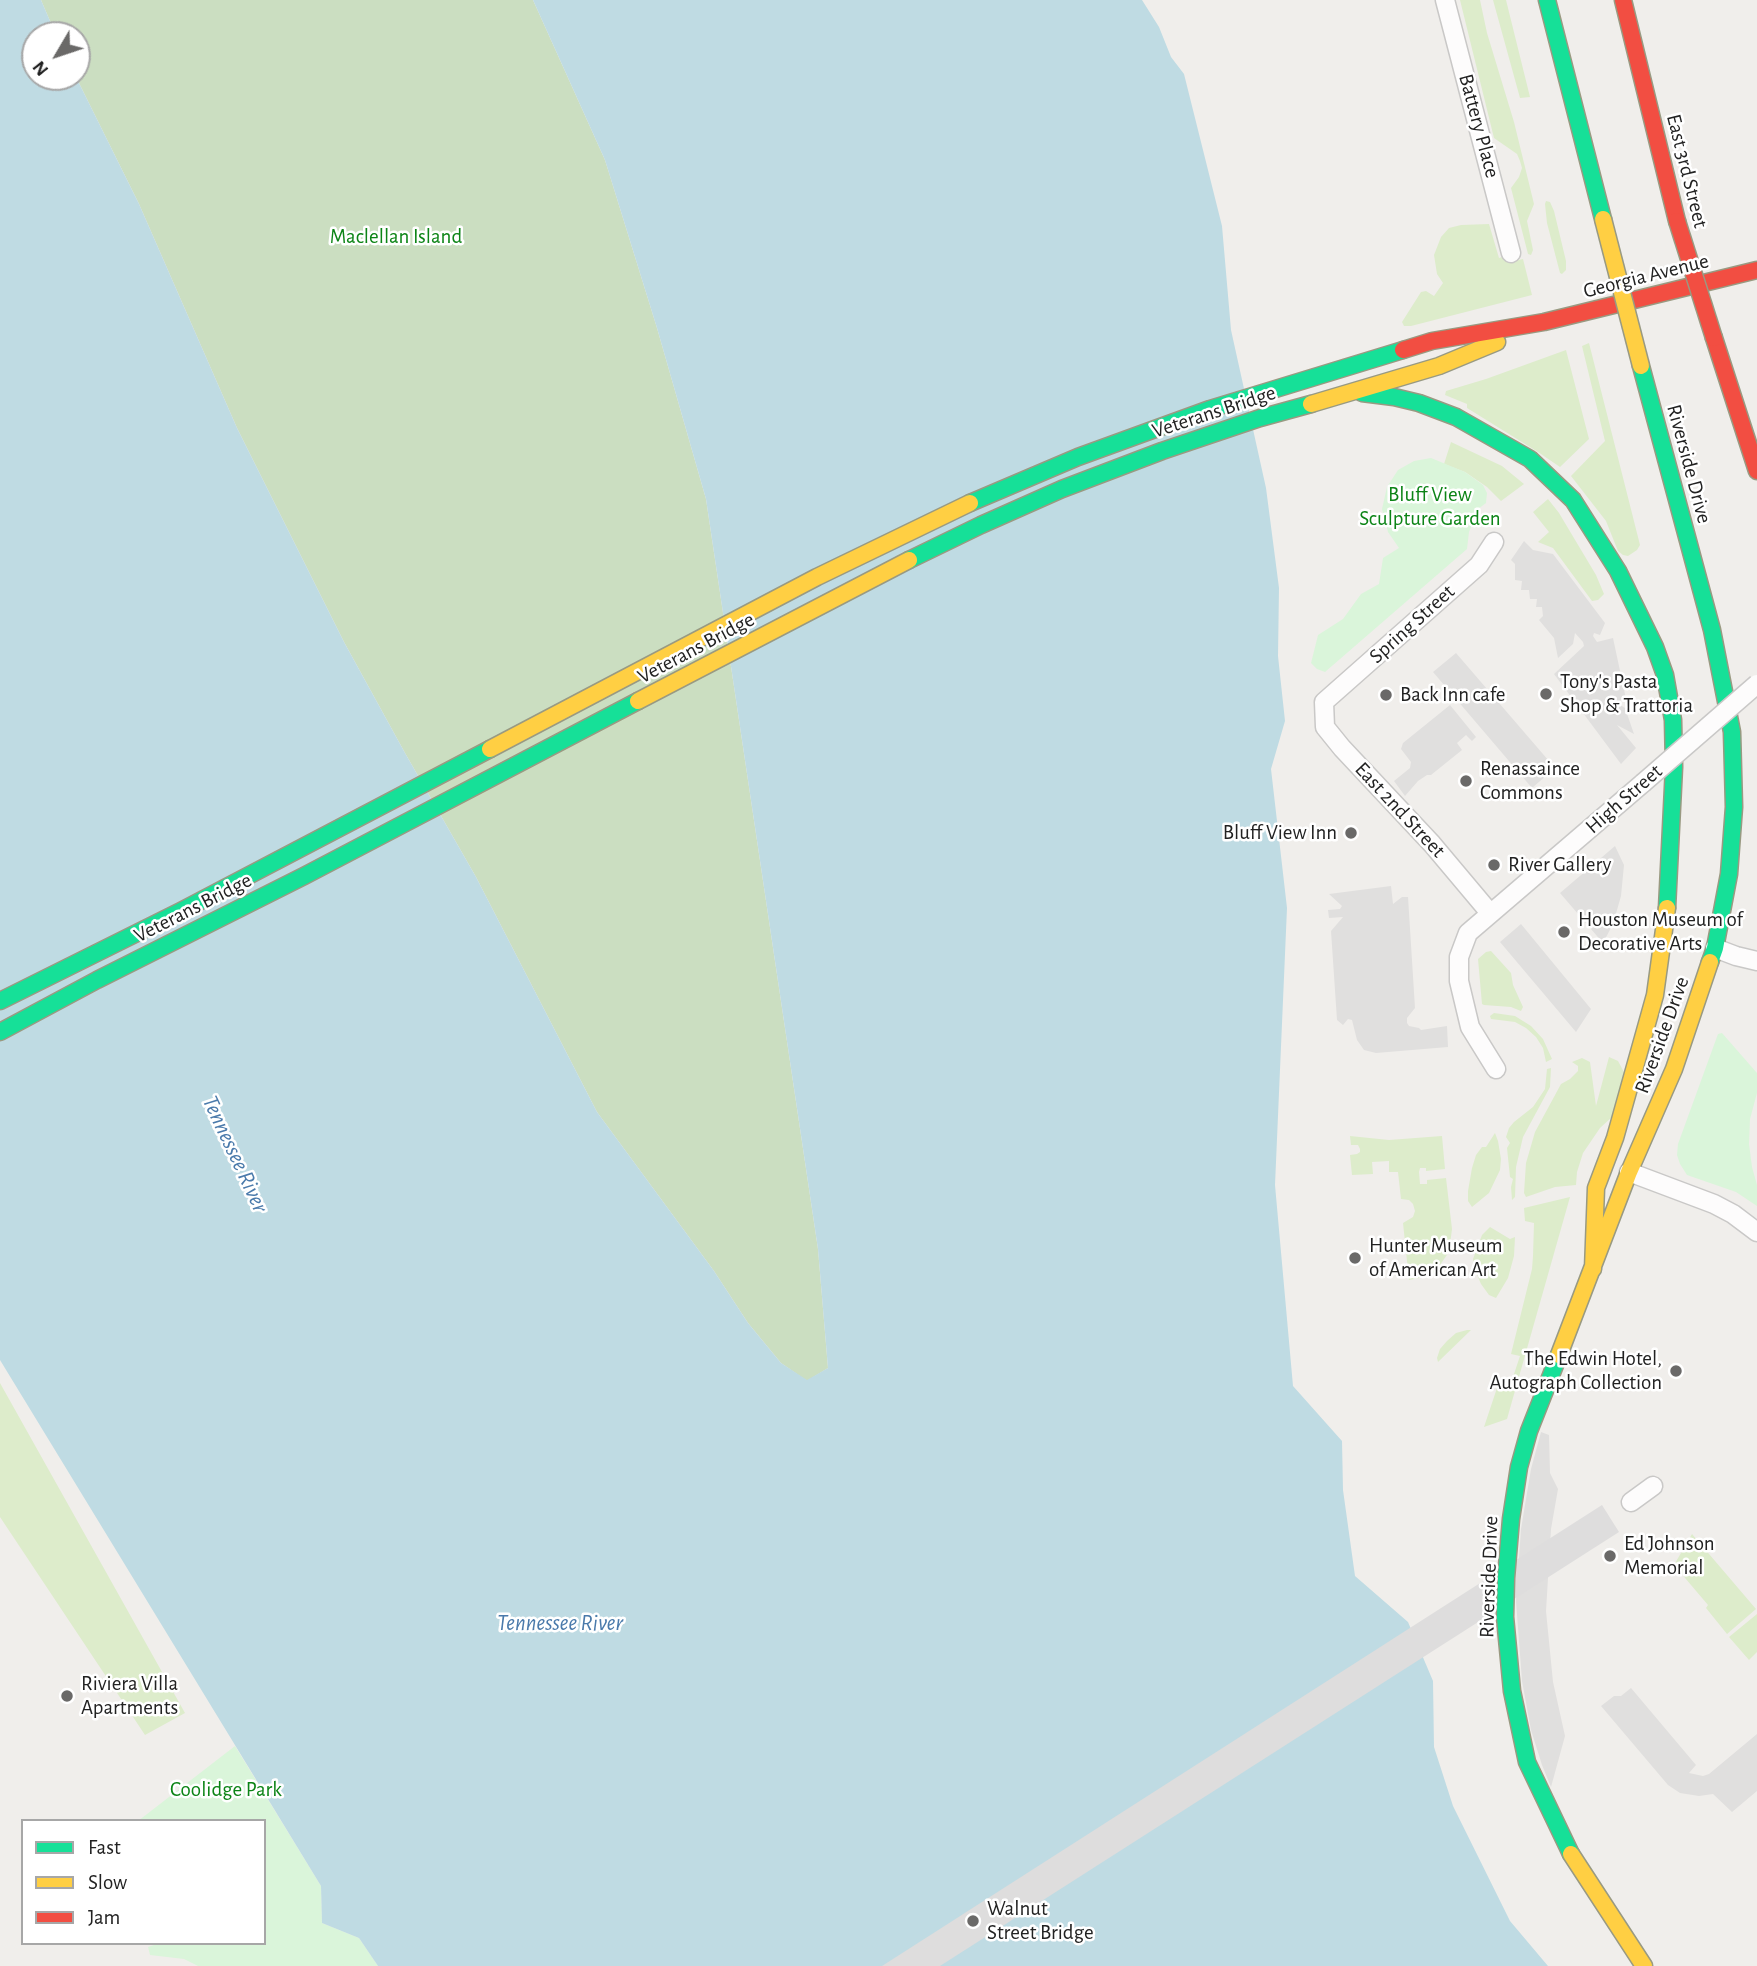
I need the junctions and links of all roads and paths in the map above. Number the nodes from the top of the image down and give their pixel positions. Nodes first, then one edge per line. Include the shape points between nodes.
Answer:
1 (1446, 0) edge
2 (1547, 0) edge
3 (1623, 0) edge
4 (1511, 253) dead end
5 (1757, 270) edge
6 (1544, 322) junction
7 (1432, 341) joint
8 (1439, 366) joint
9 (1353, 392) junction
10 (1757, 471) edge
11 (1494, 542) dead end
12 (1757, 684) edge
13 (1324, 702) joint
14 (1490, 913) junction
15 (1715, 948) junction
16 (1757, 961) edge
17 (0, 1001) edge
18 (0, 1032) edge
19 (1496, 1069) dead end
20 (1629, 1172) junction
21 (1757, 1232) edge
22 (1593, 1269) junction
23 (1653, 1486) dead end
24 (1630, 1502) dead end
25 (1644, 1966) edge

1 - 4 street, Battery Place
2 - 15 main road, Riverside Drive, bridge via 1712,630 1732,732 1734,807 1729,874
3 - 10 main road, East 3rd Street, bridge via 1677,221
5 - 6 main road, Georgia Avenue
6 - 7 main road, Georgia Avenue
6 - 8 main road, Georgia Avenue
7 - 17 main road, Veterans Bridge via 1210,409 1078,457 950,512
8 - 9 main road, Veterans Bridge
9 - 18 main road, Veterans Bridge via 1162,451 981,525
9 - 22 main road via 1394,397 1444,412 1530,459 1573,500 1618,570 1665,675 1673,720 1673,814 1665,932 1639,1055 1596,1188
11 - 13 street, Spring Street via 1479,565
12 - 14 street, High Street, bridge
13 - 14 street, East 2nd Street via 1325,727
14 - 19 street, High Street via 1468,933 1459,981 1470,1027
15 - 16 street
15 - 20 main road, Riverside Drive via 1674,1069
20 - 21 street via 1714,1204
20 - 22 main road, Riverside Drive
22 - 25 main road, Riverside Drive via 1542,1395 1519,1467 1507,1550 1505,1617 1527,1762 1573,1858
23 - 24 street

